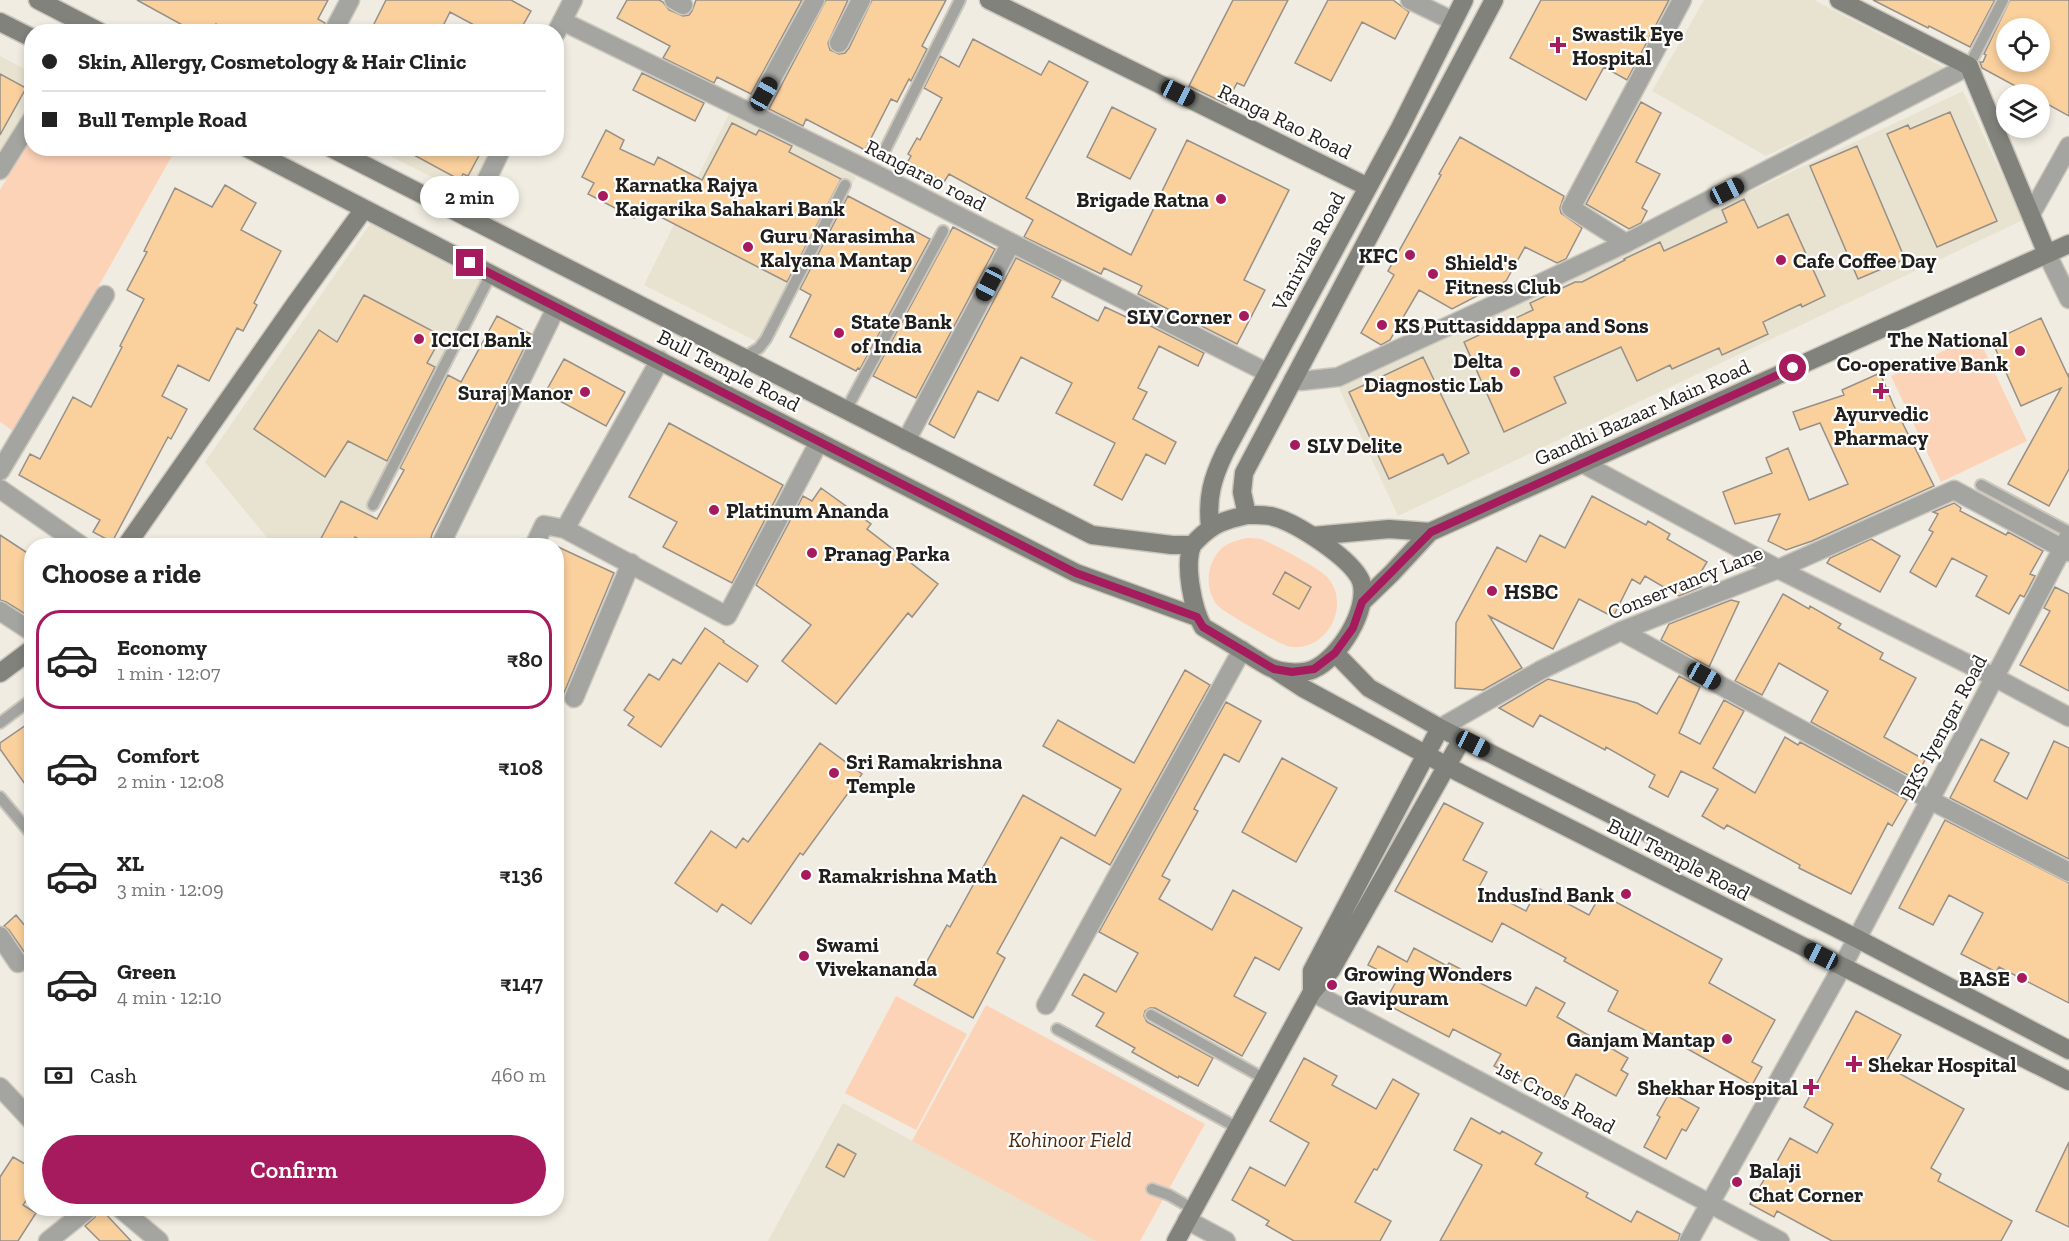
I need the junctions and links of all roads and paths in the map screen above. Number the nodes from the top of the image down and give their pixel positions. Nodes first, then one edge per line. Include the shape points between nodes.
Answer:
1 (38, 0) edge
2 (350, 0) edge
3 (573, 0) edge
4 (815, 0) edge
5 (861, 0) edge
6 (960, 0) edge
7 (989, 0) edge
8 (1410, 0) edge
9 (1464, 0) edge
10 (1494, 0) edge
11 (1682, 0) edge
12 (2003, 0) edge
13 (1851, 3) edge
14 (1453, 21) junction
15 (0, 22) edge
16 (80, 24) edge
17 (337, 24) edge
18 (561, 24) edge
19 (564, 29) edge
20 (24, 34) edge
21 (839, 43) dead end
22 (1969, 66) junction
23 (753, 113) junction
24 (24, 132) edge
25 (2069, 146) edge
26 (884, 152) dead end
27 (262, 156) edge
28 (347, 156) edge
29 (498, 156) edge
30 (0, 170) edge
31 (844, 185) dead end
32 (1368, 187) junction
33 (364, 209) junction
34 (2031, 214) junction
35 (468, 218) junction
36 (943, 231) dead end
37 (1011, 243) junction
38 (1626, 243) junction
39 (2069, 244) edge
40 (2047, 254) junction
41 (492, 274) junction
42 (105, 295) dead end
43 (2069, 299) edge
44 (556, 308) junction
45 (743, 358) junction
46 (660, 360) junction
47 (1268, 373) junction
48 (1293, 380) junction
49 (846, 410) junction
50 (906, 441) junction
51 (819, 442) junction
52 (1582, 463) junction
53 (0, 471) edge
54 (1981, 485) dead end
55 (0, 489) edge
56 (373, 505) dead end
57 (1247, 515) junction
58 (1210, 527) junction
59 (565, 529) junction
60 (1431, 532) junction
61 (1313, 536) junction
62 (70, 538) edge
63 (132, 538) edge
64 (444, 538) edge
65 (538, 538) edge
66 (2067, 542) edge
67 (1192, 545) junction
68 (631, 563) junction
69 (1778, 569) junction
70 (1362, 602) junction
71 (0, 611) edge
72 (1197, 617) junction
73 (24, 627) edge
74 (1621, 631) junction
75 (1242, 650) junction
76 (1335, 653) junction
77 (24, 655) edge
78 (1274, 669) junction
79 (0, 673) edge
80 (1994, 677) junction
81 (574, 698) dead end
82 (24, 705) edge
83 (2069, 717) edge
84 (0, 723) edge
85 (1440, 728) junction
86 (1462, 739) junction
87 (1424, 754) junction
88 (1446, 766) junction
89 (0, 797) edge
90 (1930, 800) junction
91 (24, 826) edge
92 (2069, 872) edge
93 (0, 936) edge
94 (1856, 938) junction
95 (18, 963) dead end
96 (1842, 967) junction
97 (1312, 992) junction
98 (1046, 1005) dead end
99 (1151, 1015) dead end
100 (1057, 1029) dead end
101 (2069, 1050) edge
102 (1264, 1079) junction
103 (2069, 1081) edge
104 (0, 1088) edge
105 (24, 1113) edge
106 (1238, 1128) junction
107 (1152, 1189) dead end
108 (1709, 1204) junction
109 (1190, 1214) junction
110 (79, 1216) edge
111 (129, 1216) edge
112 (48, 1241) edge
113 (159, 1241) edge
114 (1176, 1241) edge
115 (1226, 1241) edge
116 (1689, 1241) edge
117 (1780, 1241) edge

1 - 16 main road
2 - 17 street
3 - 18 street
4 - 23 street
5 - 21 street
6 - 26 lane
7 - 32 main road, Ranga Rao Road
8 - 14 street
9 - 14 main road, Vanivilas Road
10 - 48 main road
11 - 38 street via 1571,208
12 - 22 lane
13 - 22 main road
14 - 32 main road, Vanivilas Road
15 - 20 main road
19 - 23 street, Rangarao road
22 - 34 main road
22 - 38 street
23 - 37 street, Rangarao road
24 - 30 street
25 - 34 street
27 - 33 main road, Bull Temple Road
28 - 35 main road, Bull Temple Road
29 - 35 street
31 - 45 lane via 766,339
32 - 47 main road, Vanivilas Road
33 - 41 main road, Bull Temple Road
33 - 63 main road
34 - 40 main road
35 - 45 main road, Bull Temple Road
36 - 49 lane
37 - 47 street, Rangarao road
37 - 50 street
38 - 48 street via 1338,377
39 - 40 main road, Gandhi Bazaar Main Road
40 - 43 street
40 - 52 main road, Gandhi Bazaar Main Road
41 - 44 main road, Bull Temple Road
41 - 56 lane
42 - 53 street
44 - 46 main road, Bull Temple Road
44 - 64 street
45 - 49 main road, Bull Temple Road
46 - 51 main road, Bull Temple Road
46 - 59 street
47 - 58 main road, Vanivilas Road via 1211,486
48 - 57 main road via 1244,473 1242,492
49 - 50 main road, Bull Temple Road
50 - 67 main road, Bull Temple Road via 1092,535
51 - 68 street via 727,616
51 - 72 main road, Bull Temple Road via 1076,573
52 - 60 main road, Gandhi Bazaar Main Road
52 - 69 street
54 - 66 lane
55 - 62 street
57 - 58 main road
57 - 61 main road via 1274,516
58 - 67 main road
59 - 65 street via 544,525
59 - 68 street
60 - 61 main road via 1389,529
60 - 70 main road
61 - 70 main road via 1351,567 1361,582
66 - 69 street, Conservancy Lane via 1954,490
66 - 80 street, BKS Iyengar Road
67 - 72 main road via 1190,587
68 - 81 street
69 - 74 street, Conservancy Lane
69 - 80 street
70 - 76 main road via 1353,628
71 - 73 street
72 - 75 main road via 1203,627
74 - 85 street, Conservancy Lane via 1541,670
74 - 90 street
75 - 78 main road
75 - 98 street
76 - 78 main road via 1314,669
76 - 85 main road, Bull Temple Road via 1369,688
77 - 79 main road
78 - 87 main road, Bull Temple Road
80 - 83 street
80 - 90 street, BKS Iyengar Road
82 - 84 lane
85 - 86 main road, Bull Temple Road
85 - 87 main road
86 - 88 main road
86 - 94 main road, Bull Temple Road
87 - 88 main road, Bull Temple Road
87 - 97 main road via 1312,971
88 - 96 main road, Bull Temple Road
88 - 97 main road via 1330,970
89 - 91 lane
90 - 92 street
90 - 94 street, BKS Iyengar Road
93 - 95 street
94 - 96 street, BKS Iyengar Road
94 - 101 main road, Bull Temple Road
96 - 103 main road, Bull Temple Road
96 - 108 street, BKS Iyengar Road
97 - 102 main road
97 - 108 street, 1st Cross Road
99 - 102 lane
100 - 106 lane
102 - 106 main road
104 - 105 street
106 - 109 main road
107 - 109 lane via 1169,1195
108 - 116 street, BKS Iyengar Road
108 - 117 street, 1st Cross Road
109 - 114 main road
109 - 115 street
110 - 112 street
111 - 113 street

